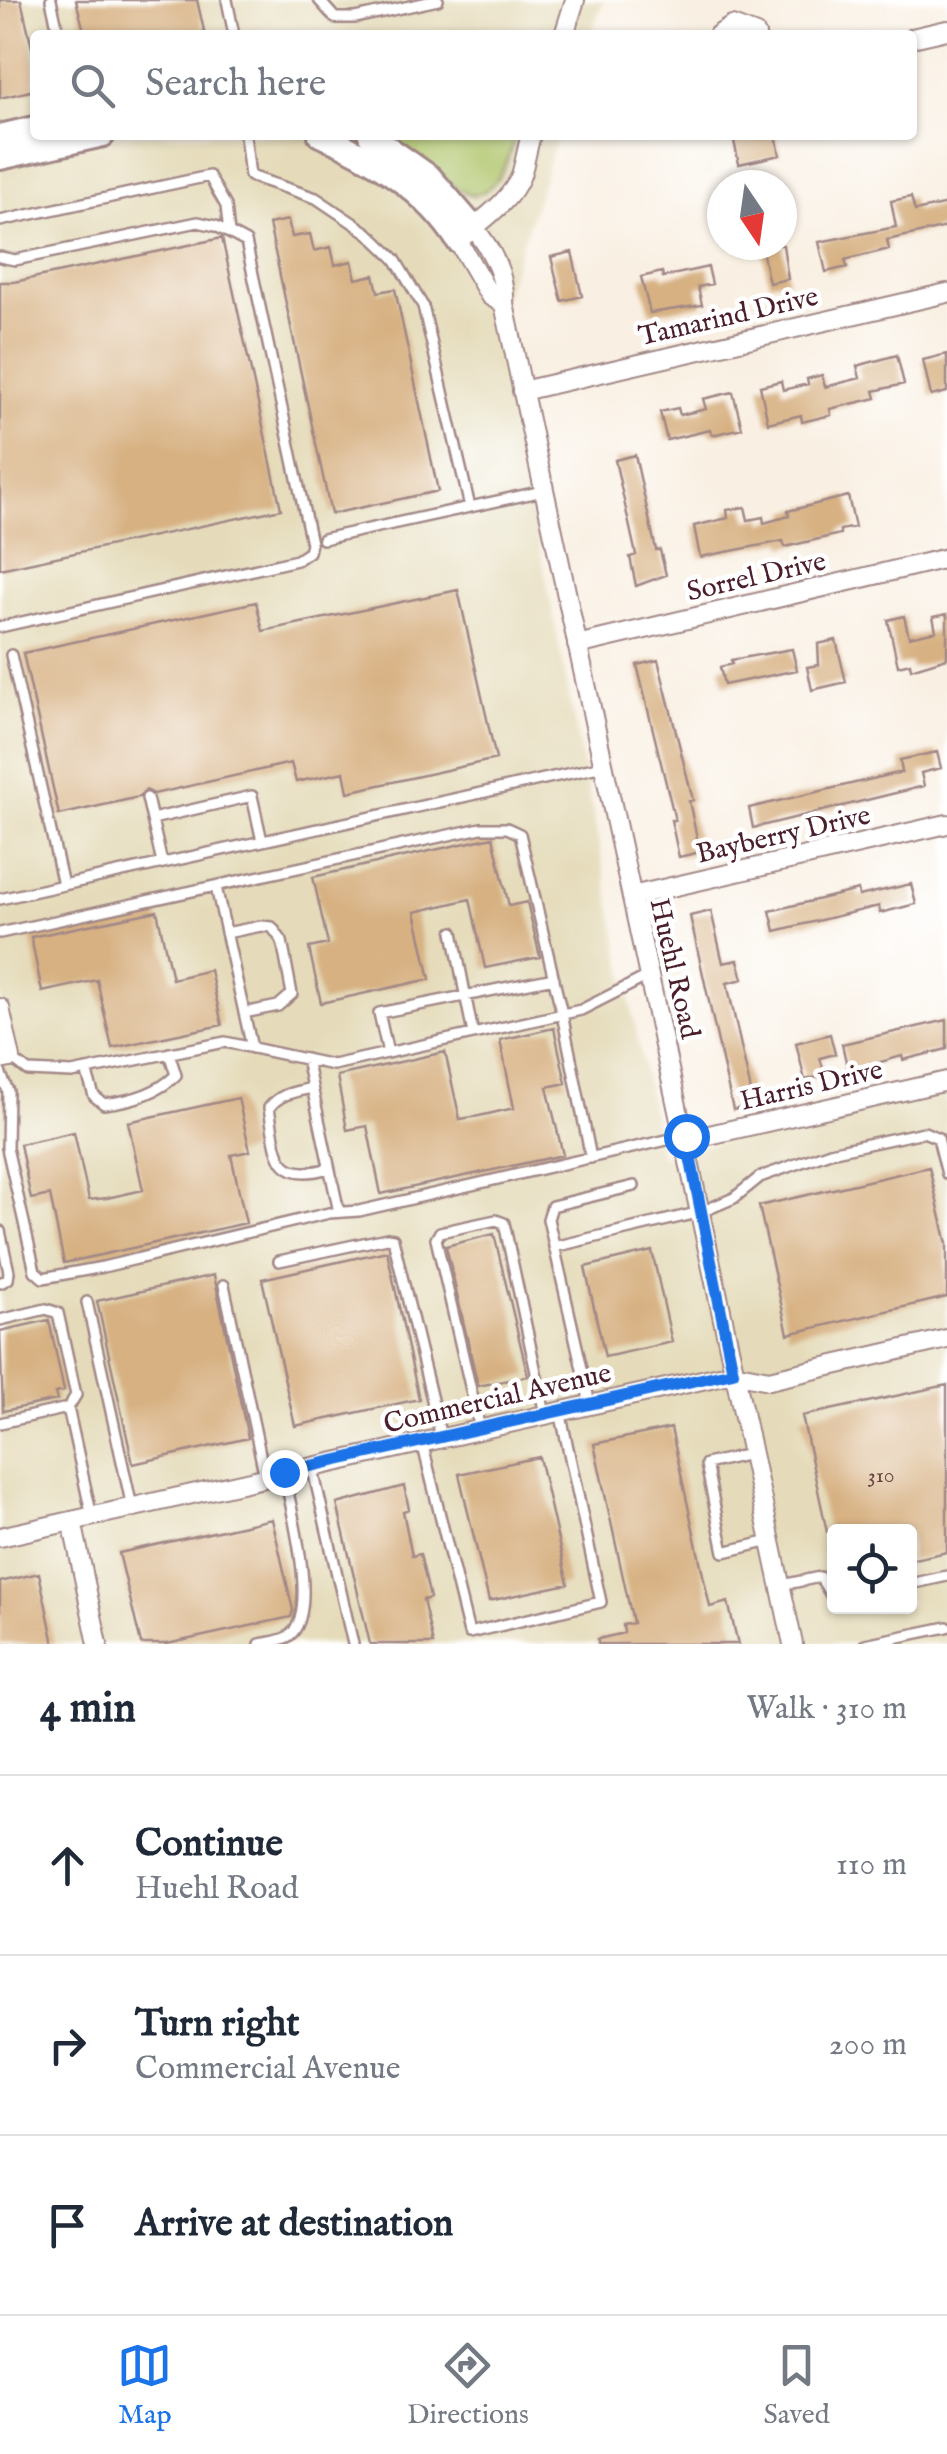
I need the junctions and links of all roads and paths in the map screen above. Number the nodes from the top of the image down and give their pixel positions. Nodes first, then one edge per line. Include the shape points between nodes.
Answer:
1 (51, 0) edge
2 (226, 0) edge
3 (319, 0) edge
4 (438, 0) edge
5 (576, 0) edge
6 (58, 30) edge
7 (233, 30) edge
8 (566, 30) edge
9 (947, 30) edge
10 (917, 37) edge
11 (30, 129) edge
12 (0, 136) edge
13 (74, 140) edge
14 (245, 140) edge
15 (333, 140) edge
16 (377, 140) edge
17 (530, 140) edge
18 (0, 158) edge
19 (0, 221) edge
20 (230, 234) junction
21 (466, 234) junction
22 (0, 257) edge
23 (947, 293) edge
24 (522, 391) junction
25 (542, 491) junction
26 (470, 507) junction
27 (323, 539) dead end
28 (947, 558) edge
29 (0, 627) edge
30 (577, 645) junction
31 (10, 655) dead end
32 (604, 766) junction
33 (147, 798) dead end
34 (152, 819) junction
35 (947, 824) edge
36 (262, 840) junction
37 (162, 862) junction
38 (63, 884) junction
39 (216, 887) junction
40 (632, 896) junction
41 (0, 898) edge
42 (452, 932) dead end
43 (226, 933) junction
44 (0, 934) edge
45 (650, 975) junction
46 (554, 978) junction
47 (466, 996) junction
48 (0, 1008) edge
49 (244, 1013) junction
50 (562, 1014) junction
51 (473, 1034) junction
52 (252, 1048) junction
53 (170, 1053) junction
54 (388, 1053) junction
55 (306, 1060) junction
56 (4, 1063) edge
57 (86, 1070) junction
58 (947, 1082) edge
59 (312, 1088) junction
60 (686, 1138) junction
61 (591, 1158) junction
62 (329, 1168) junction
63 (947, 1174) edge
64 (634, 1186) dead end
65 (338, 1212) junction
66 (701, 1212) junction
67 (0, 1232) edge
68 (554, 1247) junction
69 (279, 1261) dead end
70 (0, 1283) edge
71 (224, 1285) dead end
72 (87, 1302) dead end
73 (0, 1320) edge
74 (947, 1339) edge
75 (733, 1372) junction
76 (590, 1404) junction
77 (68, 1408) junction
78 (553, 1412) junction
79 (0, 1423) edge
80 (480, 1429) junction
81 (432, 1440) junction
82 (750, 1454) junction
83 (312, 1466) junction
84 (274, 1474) junction
85 (132, 1507) junction
86 (92, 1516) junction
87 (72, 1521) junction
88 (0, 1535) edge
89 (770, 1541) junction
90 (947, 1576) edge
91 (917, 1582) edge
92 (780, 1585) junction
93 (827, 1589) edge
94 (947, 1627) edge
95 (98, 1644) edge
96 (260, 1644) edge
97 (354, 1644) edge
98 (793, 1644) edge
99 (865, 1644) edge

1 - 6 lane
2 - 7 lane
3 - 4 lane via 335,18 355,18
5 - 8 street
9 - 10 street
11 - 12 street
13 - 18 street
14 - 26 lane via 250,176 316,198 395,258 422,306
15 - 21 street
16 - 21 street via 430,177
17 - 21 street via 520,179
19 - 20 lane via 209,176 226,206
20 - 22 lane via 198,222 15,260
20 - 29 lane via 246,242 294,455 308,552 298,560
21 - 24 street, Huehl Road via 490,296 504,304
23 - 24 street, Tamarind Drive
24 - 25 street, Huehl Road
25 - 26 lane
25 - 30 street, Huehl Road
26 - 27 lane
28 - 30 street, Sorrel Drive
30 - 32 street, Huehl Road
31 - 38 lane
32 - 36 lane
32 - 40 street, Huehl Road
33 - 34 lane
34 - 36 lane via 252,796
34 - 37 lane
35 - 40 street, Bayberry Drive
36 - 37 lane
37 - 38 lane
38 - 41 lane
39 - 43 lane
39 - 44 lane
39 - 46 lane via 507,828 520,834
40 - 45 street, Huehl Road
42 - 47 lane
43 - 49 lane
43 - 49 lane via 272,927 282,941 292,994 278,1006
45 - 50 lane
45 - 60 street, Huehl Road
46 - 47 lane
46 - 50 lane
47 - 51 lane
47 - 54 lane via 378,1013
48 - 56 street
49 - 52 lane
50 - 51 lane
50 - 61 lane
51 - 54 lane
52 - 53 lane via 225,1042
52 - 55 lane
53 - 57 lane
53 - 57 lane via 176,1075 164,1087 122,1102 104,1104 94,1096
54 - 55 lane via 333,1066
55 - 59 lane
56 - 57 lane via 46,1074
56 - 65 lane via 7,1148 35,1271 43,1278
58 - 60 street, Harris Drive
59 - 62 lane
59 - 62 lane via 288,1093 269,1108 277,1152 293,1173
60 - 61 lane
60 - 66 street, Huehl Road
61 - 65 lane
62 - 65 lane
63 - 66 lane via 938,1138 924,1132 760,1177
64 - 68 lane via 552,1206
66 - 68 lane
66 - 75 street, Huehl Road
67 - 70 lane via 9,1272
68 - 76 lane
69 - 81 lane via 393,1240
71 - 84 lane
72 - 85 lane
73 - 77 lane via 46,1308 58,1313 76,1395
74 - 75 street, Commercial Avenue via 769,1380
75 - 76 street, Commercial Avenue
75 - 82 street, Huehl Road
76 - 78 street, Commercial Avenue
77 - 79 lane
77 - 86 lane
78 - 80 street, Commercial Avenue
78 - 80 lane via 504,1223 440,1232 436,1239
78 - 81 lane via 601,1602 469,1633
80 - 81 street, Commercial Avenue
81 - 83 street, Commercial Avenue
82 - 89 street, Huehl Road
82 - 89 lane via 706,1464 724,1552
83 - 84 street, Commercial Avenue
83 - 97 lane
84 - 85 street, Commercial Avenue
84 - 96 lane via 305,1596 301,1621 289,1637
85 - 86 street, Commercial Avenue
86 - 87 street, Commercial Avenue
87 - 88 street, Commercial Avenue
87 - 95 street
89 - 92 street, Huehl Road
90 - 91 lane
92 - 93 lane via 820,1578
92 - 98 street, Huehl Road
94 - 99 lane

